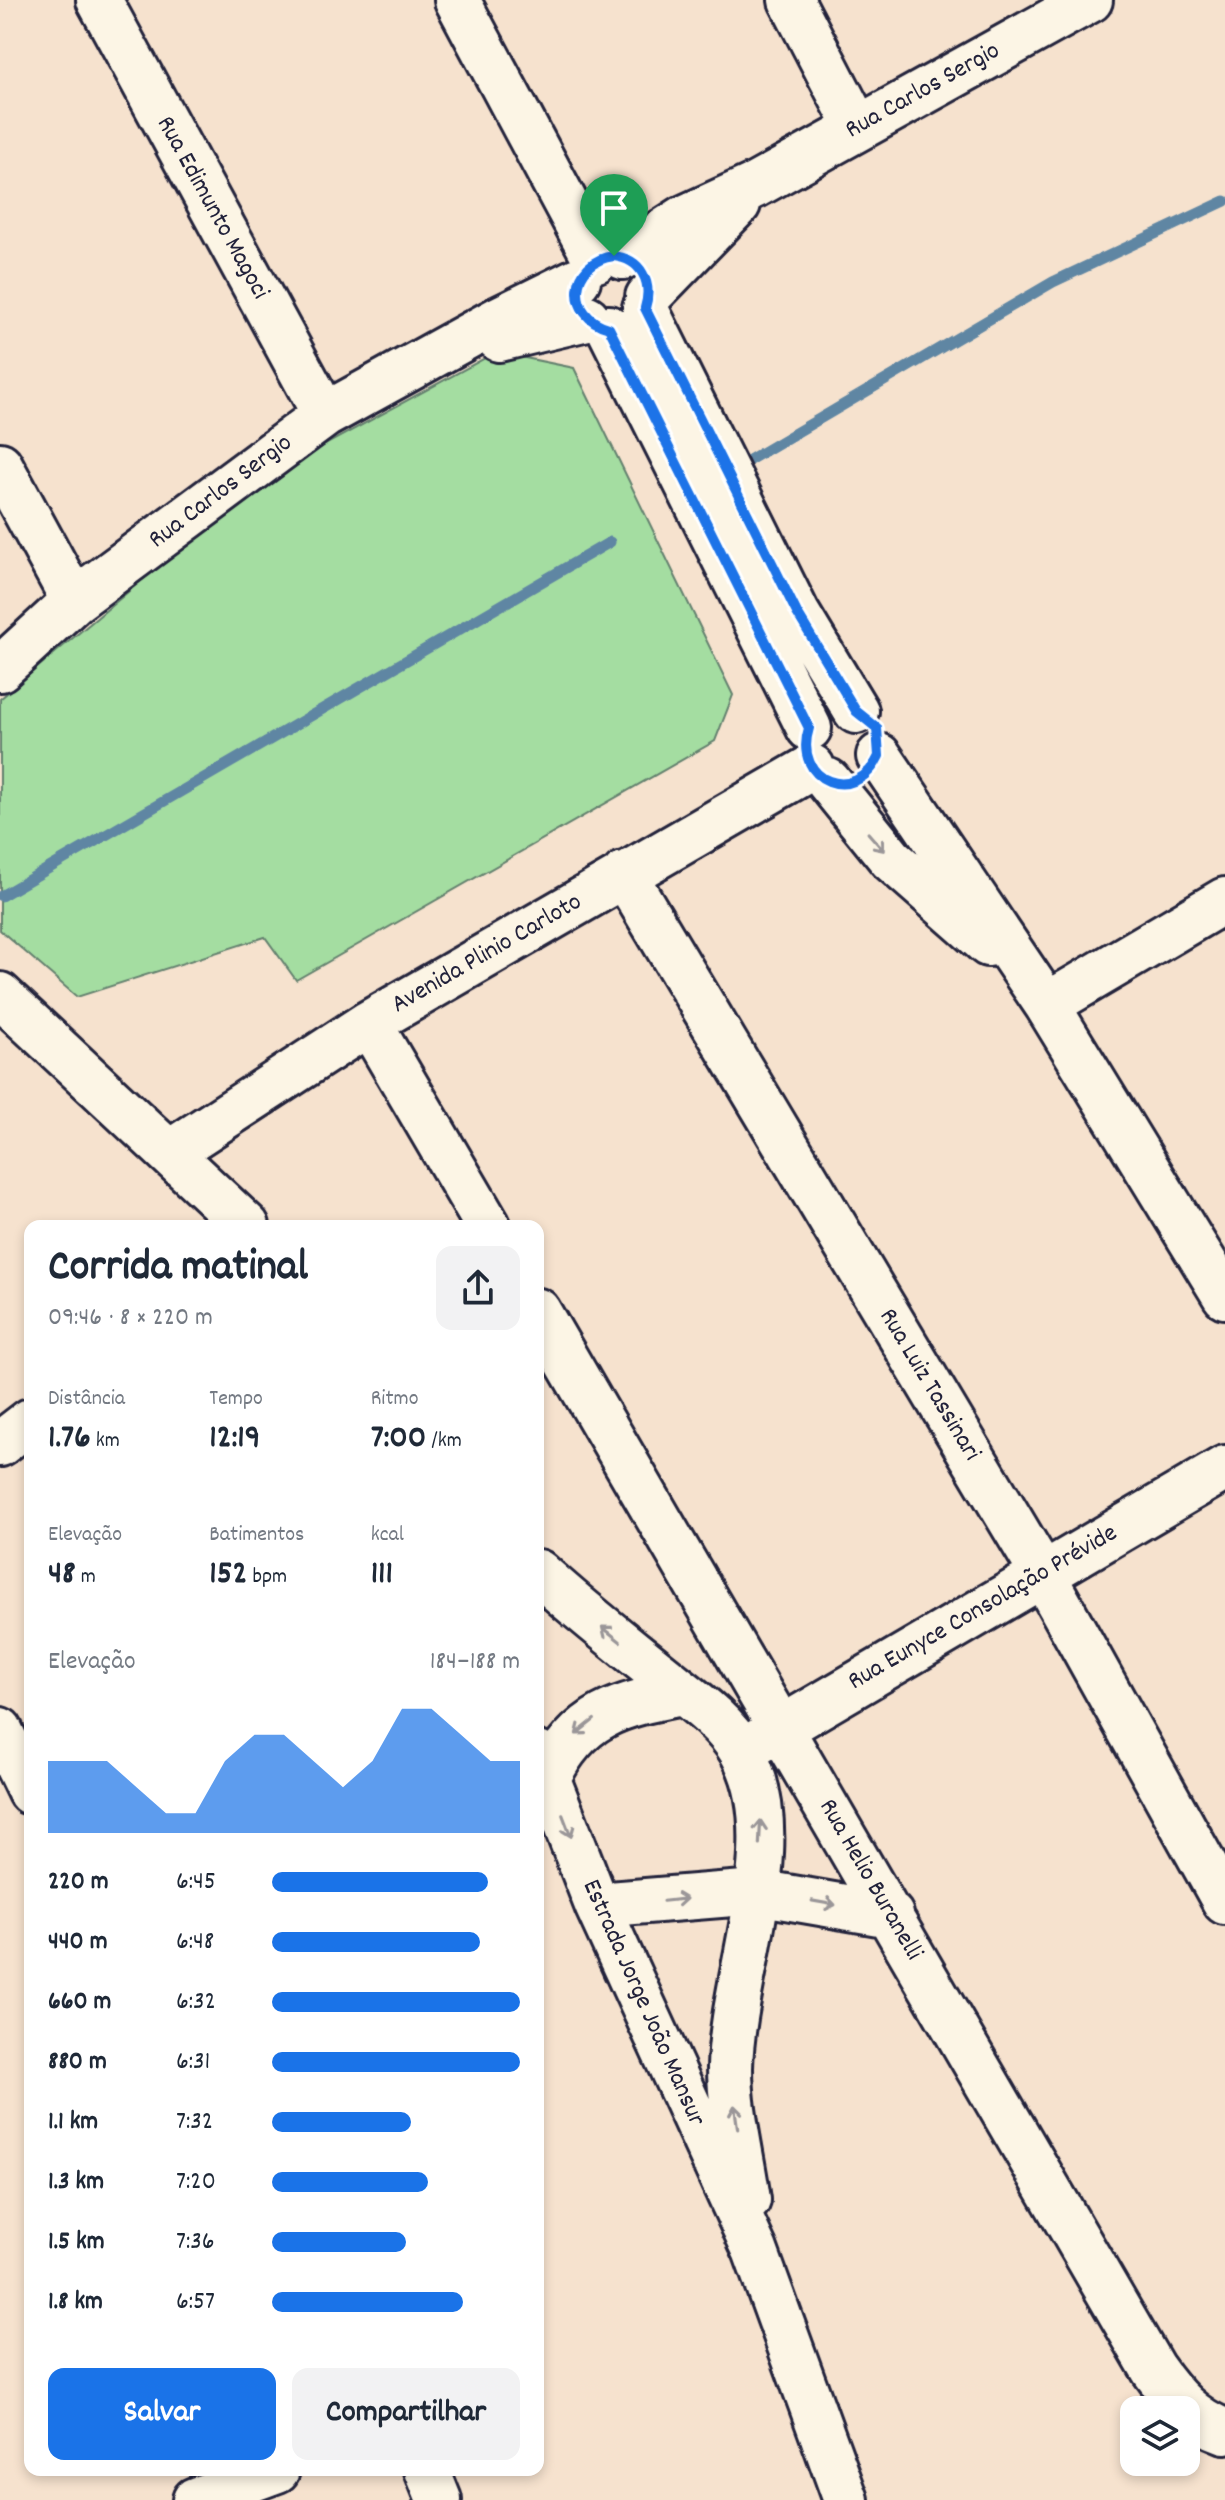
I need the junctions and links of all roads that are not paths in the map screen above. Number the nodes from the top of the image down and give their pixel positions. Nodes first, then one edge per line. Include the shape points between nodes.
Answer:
1 (99, 0) edge
2 (457, 0) edge
3 (791, 0) edge
4 (1090, 0) edge
5 (857, 127) junction
6 (612, 292) junction
7 (325, 415) junction
8 (0, 465) edge
9 (74, 601) junction
10 (0, 669) edge
11 (856, 711) junction
12 (879, 756) junction
13 (816, 759) junction
14 (624, 874) junction
15 (1225, 900) edge
16 (1036, 990) junction
17 (0, 995) edge
18 (369, 1023) junction
19 (169, 1153) junction
20 (241, 1220) edge
21 (484, 1220) edge
22 (1225, 1296) edge
23 (544, 1321) edge
24 (24, 1426) edge
25 (0, 1444) edge
26 (1225, 1468) edge
27 (1042, 1573) junction
28 (544, 1577) edge
29 (683, 1693) junction
30 (782, 1727) junction
31 (0, 1730) edge
32 (742, 1752) junction
33 (544, 1765) edge
34 (544, 1769) edge
35 (24, 1780) edge
36 (757, 1892) junction
37 (1225, 1902) edge
38 (597, 1905) junction
39 (891, 1915) junction
40 (755, 2250) junction
41 (1223, 2431) edge
42 (261, 2476) edge
43 (429, 2476) edge
44 (195, 2500) edge
45 (439, 2500) edge
46 (846, 2500) edge

1 - 7 street, Rua Edimunto Magoci
2 - 6 street
3 - 5 street
4 - 5 street, Rua Carlos Sergio
5 - 6 street, Rua Carlos Sergio via 756,185
6 - 7 street, Rua Carlos Sergio via 500,338 461,343
6 - 11 street
6 - 13 street
7 - 9 street, Rua Carlos Sergio
8 - 9 street
9 - 10 street, Rua Carlos Sergio
11 - 12 street via 877,728
11 - 13 street via 829,711
12 - 13 street via 854,782
12 - 16 street
13 - 14 street, Avenida Plinio Carloto
13 -> 16 street via 891,859
14 - 18 street, Avenida Plinio Carloto
14 - 27 street, Rua Luiz Tassinari
15 - 16 street
16 - 22 street
17 - 19 street
18 - 19 street, Avenida Plinio Carloto
18 - 21 street
19 - 20 street
23 - 30 street, Rua Helio Buranelli
24 - 25 street
26 - 27 street, Rua Eunyce Consolação Prévide
27 - 30 street, Rua Eunyce Consolação Prévide
27 - 37 street, Rua Luiz Tassinari
29 -> 28 street, Estrada Jorge João Mansur
29 - 32 street, Estrada Jorge João Mansur
29 -> 33 street via 624,1704 596,1719
30 - 32 street, Rua Eunyce Consolação Prévide
30 - 39 street, Rua Helio Buranelli
31 - 35 street
36 -> 32 street, Estrada Jorge João Mansur via 761,1819
34 -> 38 street, Estrada Jorge João Mansur
38 -> 36 street
36 -> 39 street
40 -> 36 street, Estrada Jorge João Mansur via 730,2069
38 - 40 street, Estrada Jorge João Mansur
39 - 41 street, Rua Helio Buranelli via 1153,2369 1183,2405
40 - 46 street, Estrada Jorge João Mansur
42 - 44 street
43 - 45 street

